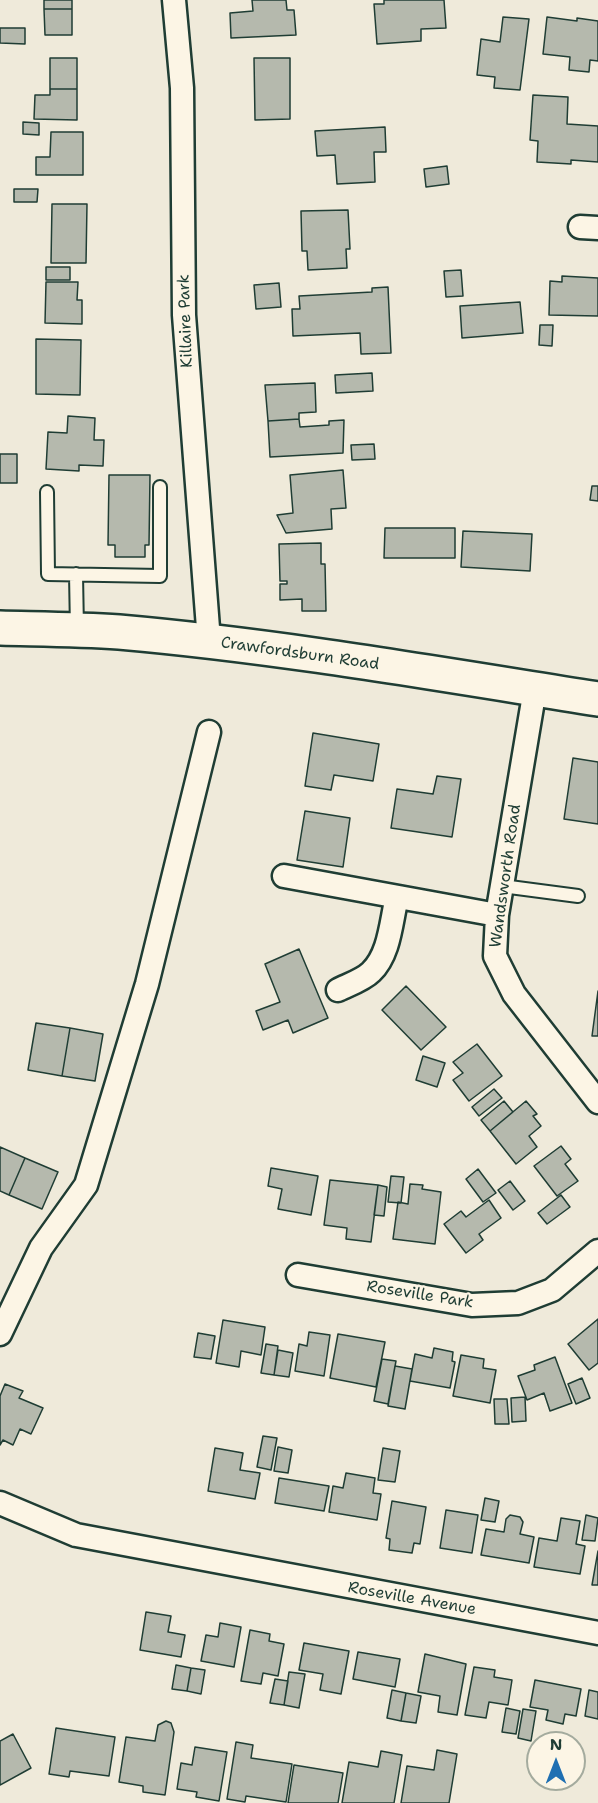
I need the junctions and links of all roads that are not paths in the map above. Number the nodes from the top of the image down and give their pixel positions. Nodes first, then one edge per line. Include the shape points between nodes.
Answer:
1 (174, 0) edge
2 (160, 487) dead end
3 (47, 492) dead end
4 (75, 574) junction
5 (0, 628) edge
6 (77, 630) junction
7 (209, 641) junction
8 (536, 689) junction
9 (598, 699) edge
10 (209, 732) dead end
11 (284, 876) dead end
12 (502, 886) junction
13 (578, 896) dead end
14 (397, 897) junction
15 (497, 915) junction
16 (338, 990) dead end
17 (598, 1102) edge
18 (598, 1251) edge
19 (298, 1275) dead end
20 (0, 1334) edge
21 (0, 1503) edge
22 (598, 1633) edge

1 - 7 street, Killaire Park via 182,88 183,315
2 - 4 lane via 160,576
3 - 4 lane via 48,574
4 - 6 lane
5 - 6 main road, Crawfordsburn Road
6 - 7 main road, Crawfordsburn Road
7 - 8 main road, Crawfordsburn Road
8 - 9 main road, Crawfordsburn Road
8 - 12 street, Wandsworth Road
10 - 20 street via 147,984 86,1185 41,1248
11 - 14 street
12 - 13 lane
12 - 15 street, Wandsworth Road
14 - 15 street
14 - 16 street via 380,962 369,974
15 - 17 street, Wandsworth Road via 495,956 514,994
18 - 19 street, Roseville Park via 552,1290 518,1303 472,1305
21 - 22 street, Roseville Avenue via 76,1535

